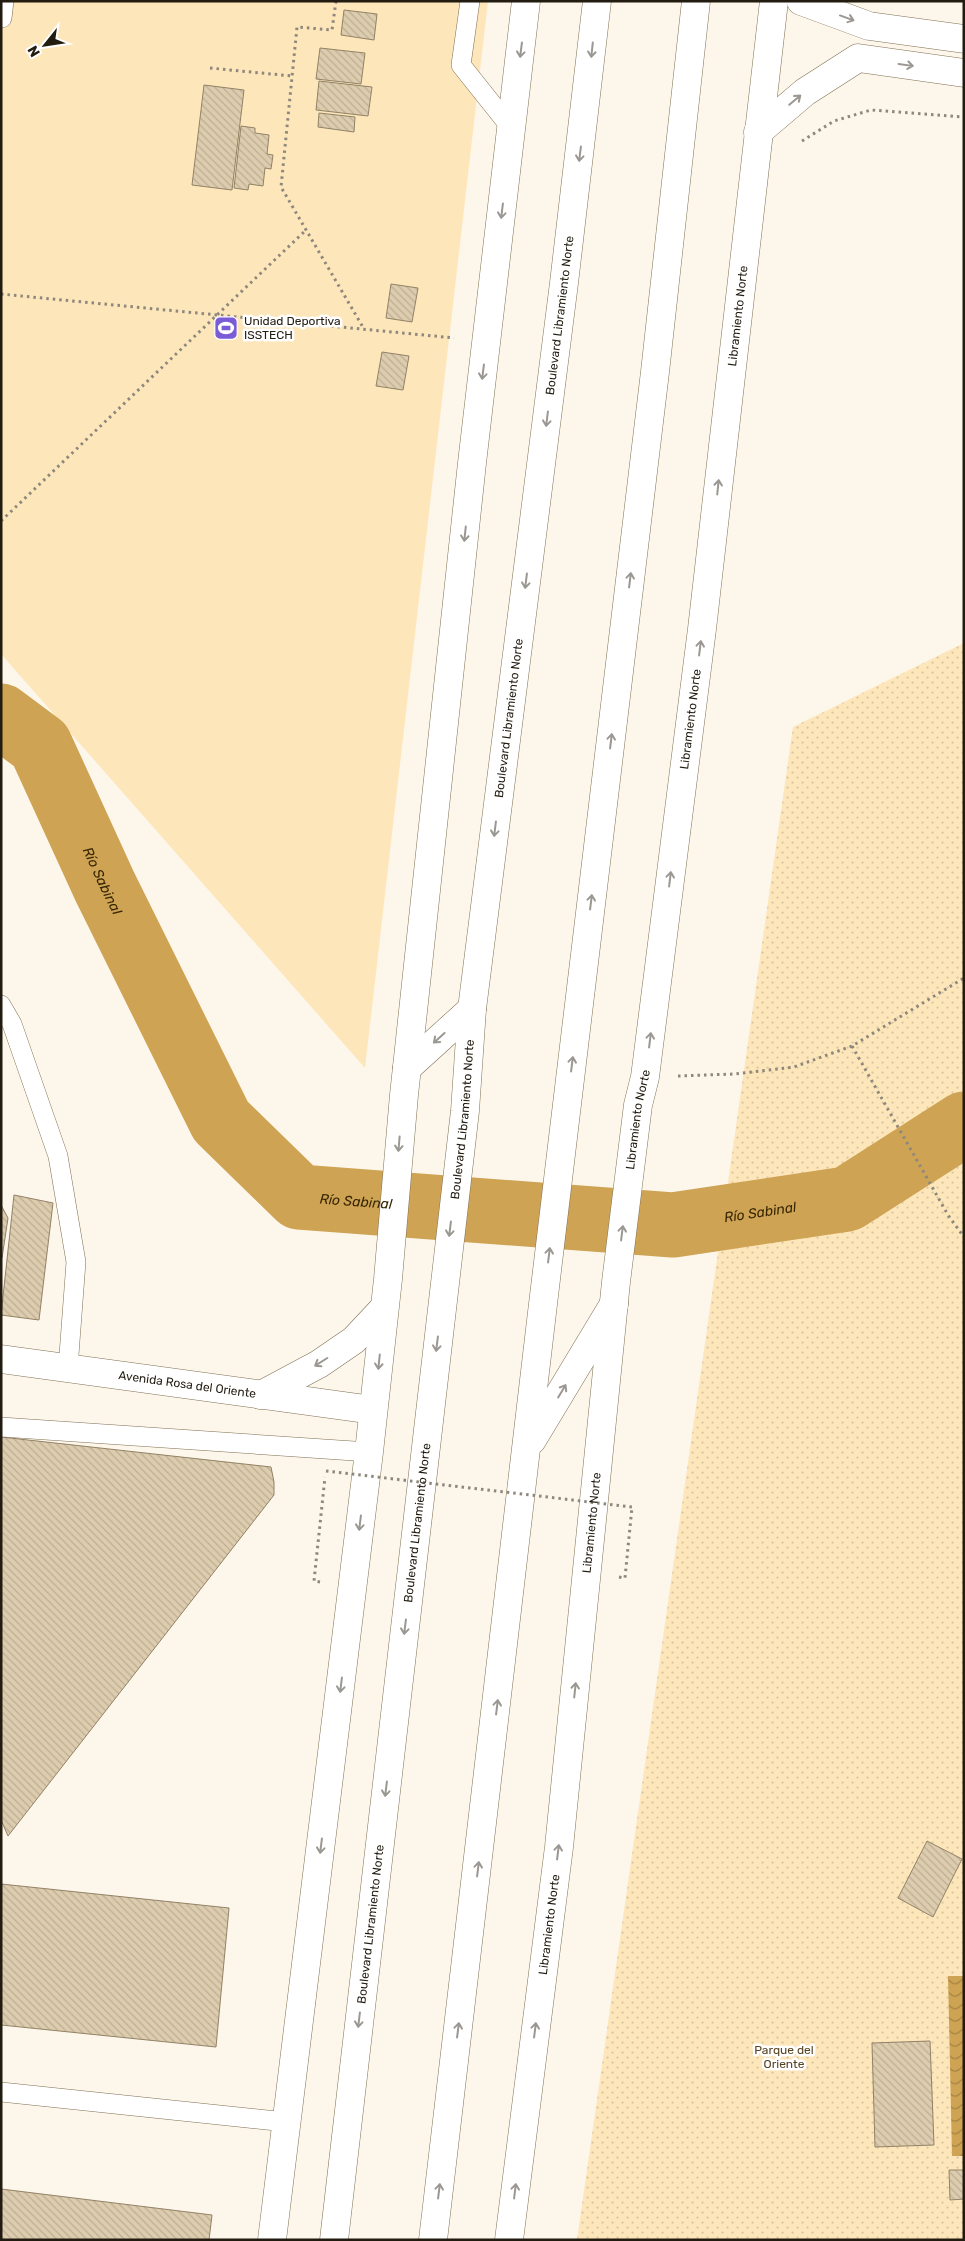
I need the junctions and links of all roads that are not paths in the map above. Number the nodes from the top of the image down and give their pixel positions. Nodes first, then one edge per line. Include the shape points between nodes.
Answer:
1 (470, 1) edge
2 (526, 1) edge
3 (597, 1) edge
4 (696, 1) edge
5 (774, 1) edge
6 (801, 1) edge
7 (964, 39) edge
8 (964, 72) edge
9 (512, 129) junction
10 (758, 132) junction
11 (1, 1005) edge
12 (472, 1009) junction
13 (407, 1068) junction
14 (615, 1293) junction
15 (384, 1308) junction
16 (1, 1359) edge
17 (68, 1368) junction
18 (261, 1395) junction
19 (374, 1410) junction
20 (1, 1427) edge
21 (528, 1447) junction
22 (369, 1452) junction
23 (1, 2092) edge
24 (286, 2122) junction
25 (272, 2240) edge
26 (334, 2240) edge
27 (433, 2240) edge
28 (509, 2240) edge

1 - 9 lane via 461,65
2 -> 9 main road
3 -> 12 main road, Boulevard Libramiento Norte via 566,273
21 -> 4 main road
5 - 10 main road, Libramiento Norte
6 -> 7 main road via 869,26
10 -> 8 main road via 805,92 858,58
9 -> 13 main road
14 -> 10 main road, Libramiento Norte via 702,629
11 - 17 lane via 12,1024 58,1156 76,1262
12 -> 13 main road
12 -> 26 main road, Boulevard Libramiento Norte via 464,1112
13 -> 15 main road
21 -> 14 main road
28 -> 14 main road, Libramiento Norte via 559,1847
15 -> 18 main road via 354,1340 319,1364
15 -> 19 main road
16 - 17 main road, Avenida Rosa del Oriente
17 - 18 main road, Avenida Rosa del Oriente
18 - 19 main road, Avenida Rosa del Oriente
19 - 22 main road
20 - 22 lane
27 -> 21 main road
22 -> 24 main road
23 - 24 lane
24 - 25 main road

